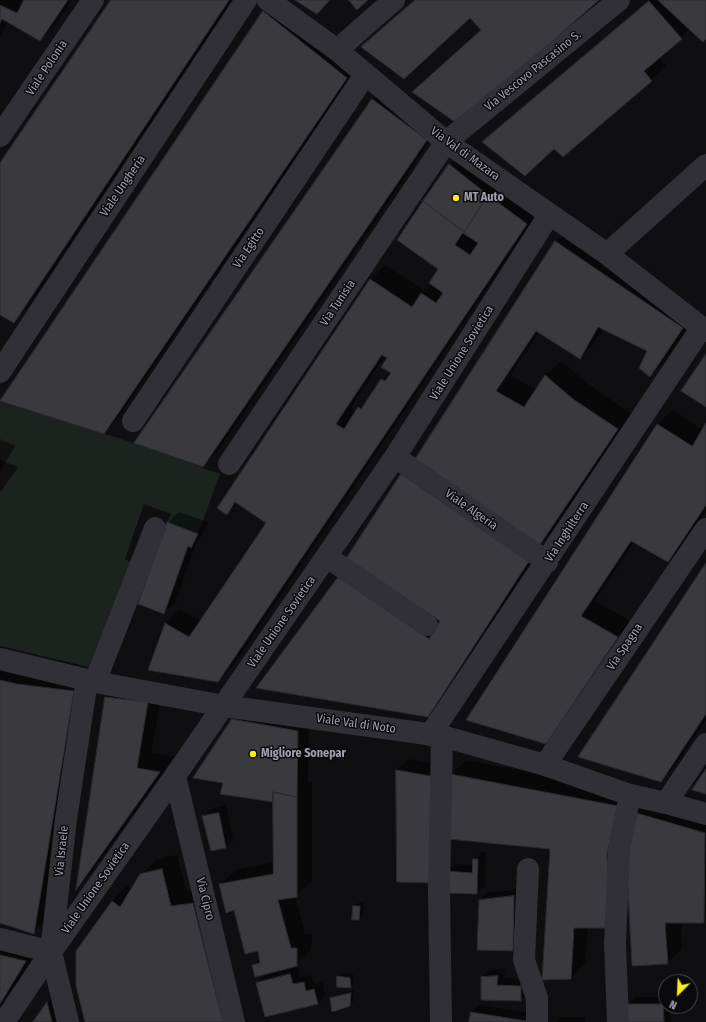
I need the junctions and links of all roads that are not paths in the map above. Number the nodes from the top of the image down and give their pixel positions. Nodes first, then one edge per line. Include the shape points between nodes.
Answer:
1 (93, 0) edge
2 (246, 0) edge
3 (268, 0) edge
4 (394, 0) edge
5 (619, 0) edge
6 (337, 50) junction
7 (365, 75) junction
8 (0, 136) edge
9 (446, 142) junction
10 (706, 165) edge
11 (549, 215) junction
12 (606, 254) junction
13 (704, 329) edge
14 (0, 372) edge
15 (132, 421) dead end
16 (396, 458) junction
17 (229, 464) dead end
18 (155, 528) dead end
19 (706, 529) edge
20 (327, 557) junction
21 (547, 562) junction
22 (427, 625) dead end
23 (0, 659) edge
24 (91, 681) junction
25 (224, 706) junction
26 (436, 736) junction
27 (706, 744) edge
28 (545, 765) junction
29 (175, 776) junction
30 (630, 795) junction
31 (666, 803) junction
32 (706, 814) edge
33 (528, 869) dead end
34 (0, 939) edge
35 (51, 952) junction
36 (4, 1022) edge
37 (68, 1022) edge
38 (234, 1022) edge
39 (441, 1022) edge
40 (537, 1022) edge
41 (618, 1022) edge

1 - 8 street, Viale Polonia
2 - 14 street, Viale Ungheria
3 - 6 street, Via Val di Mazara
4 - 6 street
5 - 9 street, Via Vescovo Pascasino S.
6 - 7 street, Via Val di Mazara
7 - 9 street, Via Val di Mazara
7 - 15 street, Via Egitto
9 - 11 street, Via Val di Mazara
9 - 17 street, Via Tunisia
10 - 12 street
11 - 12 street, Via Val di Mazara
11 - 16 street, Viale Unione Sovietica
12 - 13 street, Via Val di Mazara
13 - 21 street, Via Inghilterra
16 - 20 street, Viale Unione Sovietica
16 - 21 street, Viale Algeria
18 - 24 street, Via Israele
19 - 28 street, Via Spagna
20 - 22 street
20 - 25 street, Viale Unione Sovietica
21 - 26 street, Via Inghilterra
23 - 24 street, Viale Val di Noto
24 - 25 street, Viale Val di Noto
24 - 35 street, Via Israele via 66,819
25 - 26 street, Viale Val di Noto
25 - 29 street, Viale Unione Sovietica
26 - 28 street, Viale Val di Noto
26 - 39 street
27 - 31 street
28 - 30 street, Viale Val di Noto
29 - 35 street, Viale Unione Sovietica
29 - 38 street, Via Cipro
30 - 31 street, Viale Val di Noto
30 - 41 street via 619,850 615,944
31 - 32 street, Viale Val di Noto
33 - 40 street via 524,960 536,998
34 - 35 street
35 - 36 street, Viale Unione Sovietica
35 - 37 street, Via Israele

